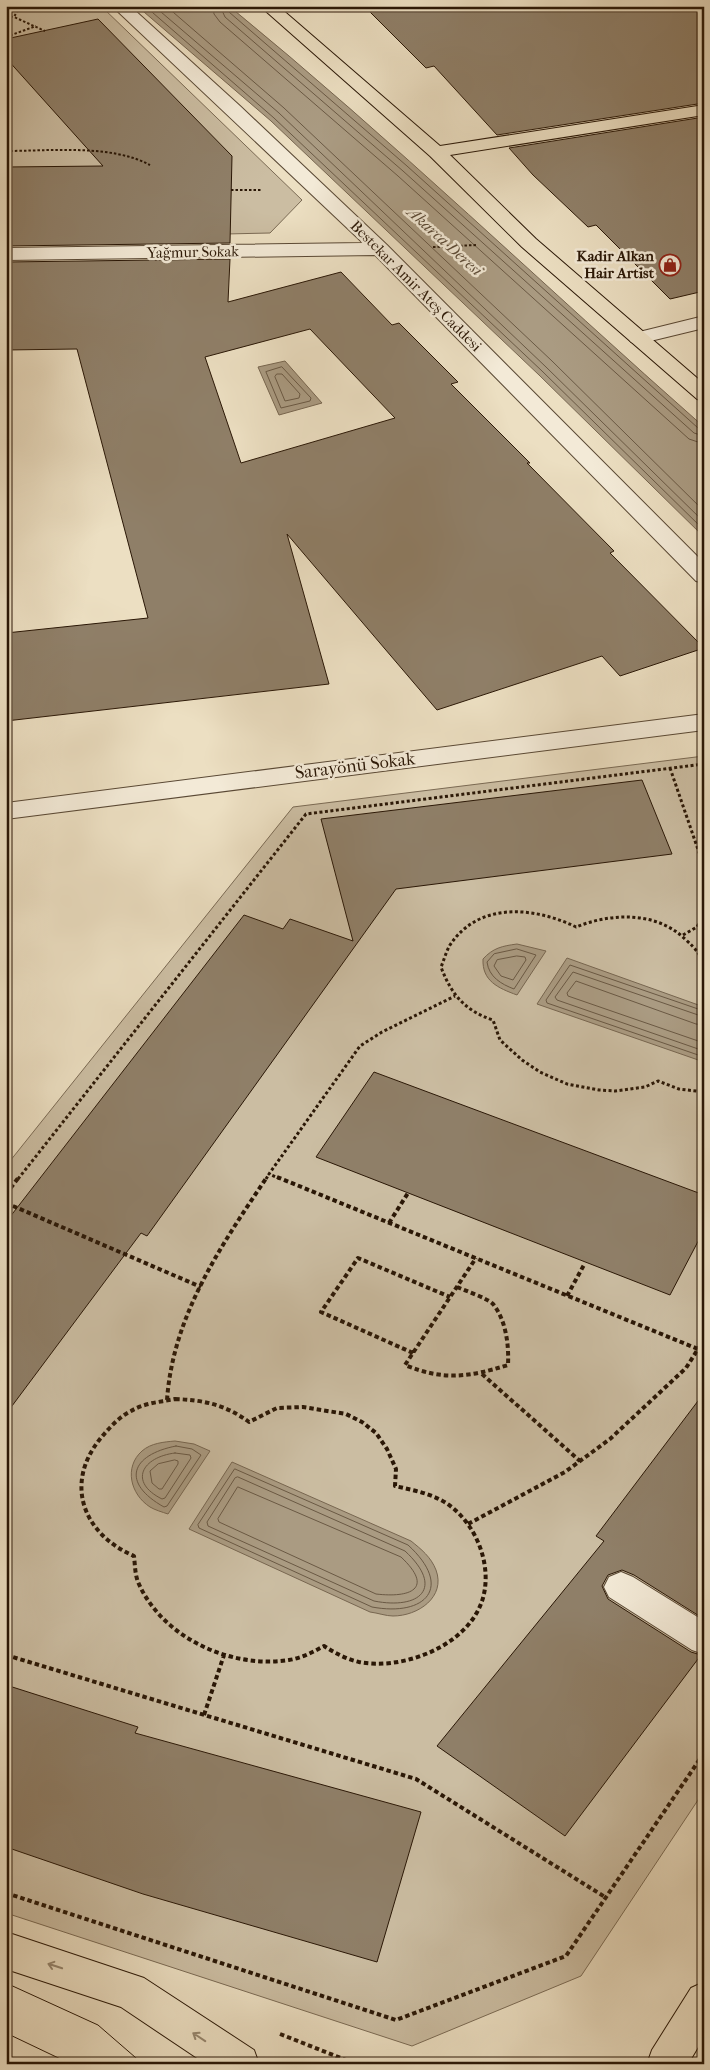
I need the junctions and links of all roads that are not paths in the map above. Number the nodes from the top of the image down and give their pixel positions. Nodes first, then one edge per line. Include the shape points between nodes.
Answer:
1 (120, 6) edge
2 (268, 6) edge
3 (704, 110) edge
4 (436, 152) junction
5 (380, 249) junction
6 (6, 254) edge
7 (704, 322) edge
8 (638, 338) junction
9 (704, 395) edge
10 (704, 576) edge
11 (704, 722) edge
12 (6, 811) edge
13 (620, 1587) dead end
14 (704, 1639) edge
15 (6, 1950) edge
16 (704, 2002) edge
17 (240, 2064) edge
18 (666, 2064) edge

1 - 5 street, Bestekar Amir Ateş Caddesi
2 - 4 main road
3 - 4 main road
4 - 8 main road via 529,242
5 - 6 street, Yağmur Sokak
5 - 10 street, Bestekar Amir Ateş Caddesi
7 - 8 street
8 - 9 main road
11 - 12 street, Sarayönü Sokak
13 - 14 street
17 -> 15 main road via 131,1991
16 - 18 main road

